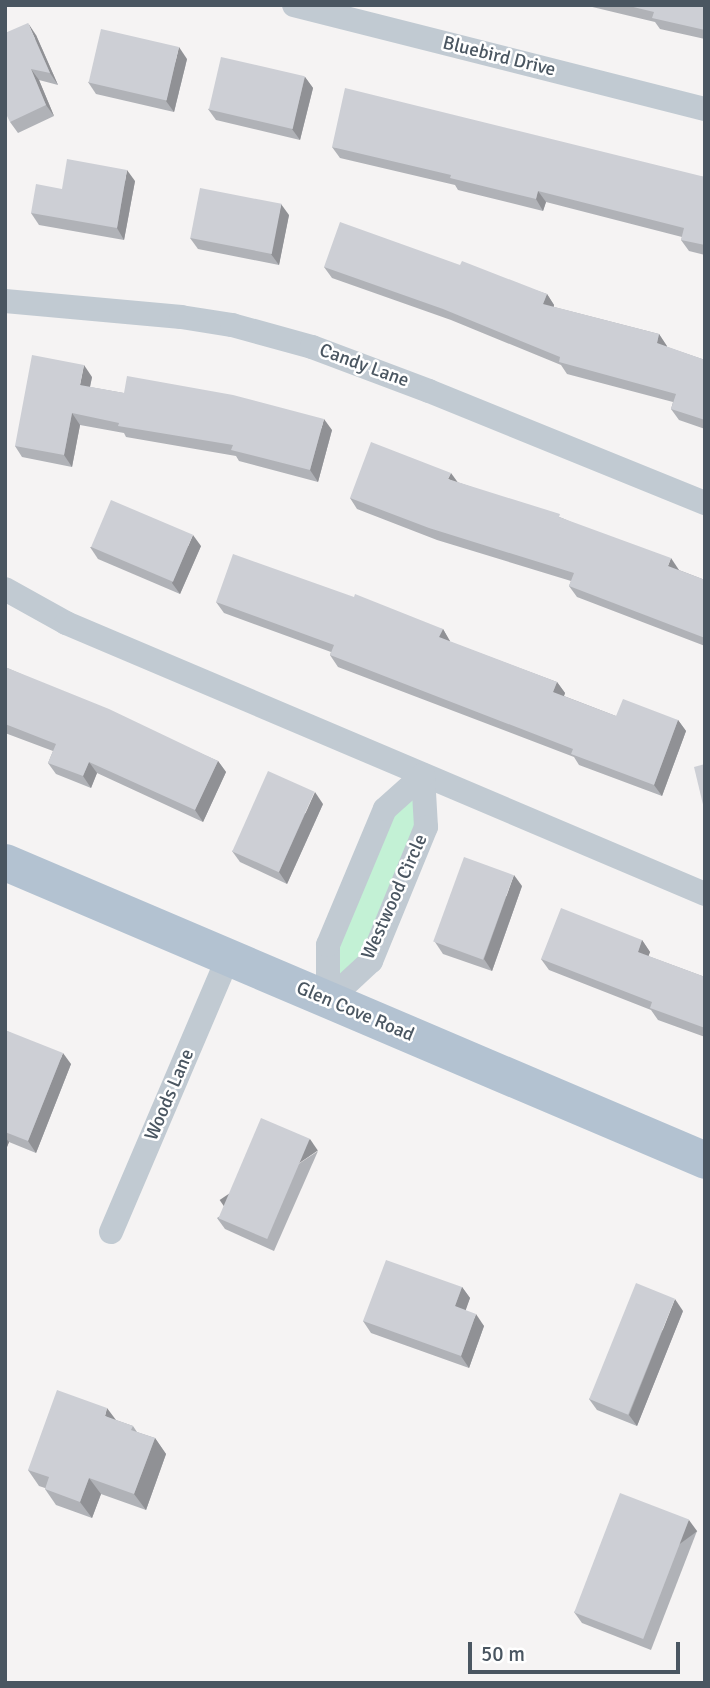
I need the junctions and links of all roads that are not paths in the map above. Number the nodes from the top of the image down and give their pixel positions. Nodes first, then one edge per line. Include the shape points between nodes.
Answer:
1 (293, 5) edge
2 (705, 109) edge
3 (5, 300) edge
4 (705, 503) edge
5 (5, 589) edge
6 (423, 775) junction
7 (5, 863) edge
8 (705, 894) edge
9 (228, 958) junction
10 (328, 1001) junction
11 (705, 1160) edge
12 (111, 1233) dead end

1 - 2 street, Bluebird Drive
3 - 4 street, Candy Lane via 181,317 232,325 312,347
5 - 6 street via 66,623
6 - 8 street
6 - 10 street via 386,809 338,920 328,945
6 - 10 street, Westwood Circle via 426,827 371,961
7 - 9 main road, Glen Cove Road
9 - 10 main road, Glen Cove Road
9 - 12 street, Woods Lane
10 - 11 main road, Glen Cove Road

